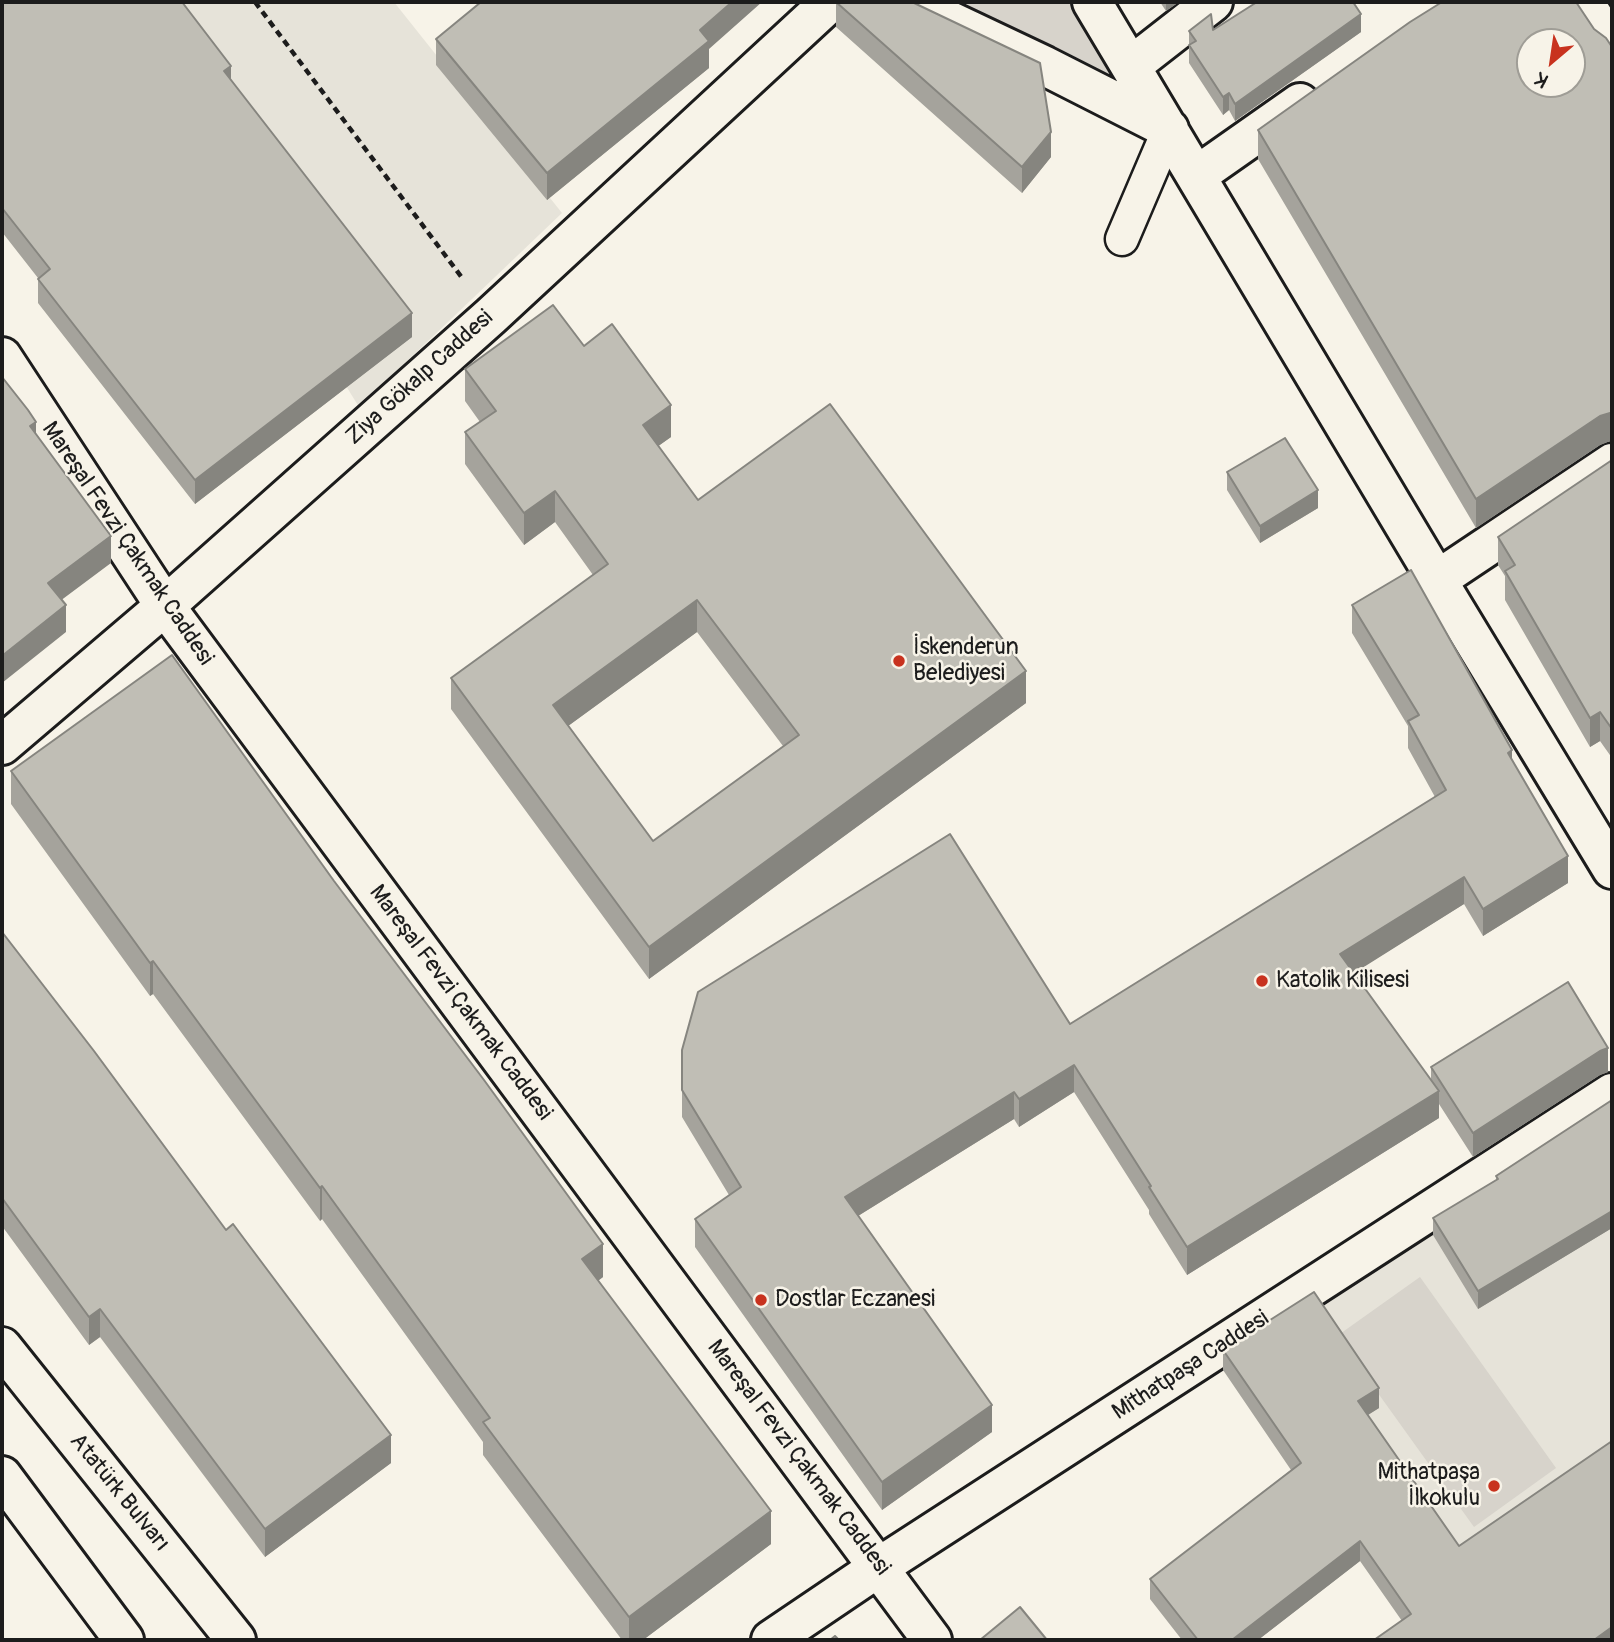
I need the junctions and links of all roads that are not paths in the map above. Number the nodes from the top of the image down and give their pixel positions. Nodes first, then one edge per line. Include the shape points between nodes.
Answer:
1 (830, 2) edge
2 (910, 2) edge
3 (1092, 2) edge
4 (1213, 2) edge
5 (1584, 2) edge
6 (1612, 46) edge
7 (1132, 66) junction
8 (1330, 81) edge
9 (1169, 129) junction
10 (1196, 176) junction
11 (1122, 239) dead end
12 (2, 356) edge
13 (1612, 463) edge
14 (1437, 580) junction
15 (165, 606) junction
16 (2, 745) edge
17 (1612, 869) edge
18 (1612, 1093) edge
19 (2, 1347) edge
20 (2, 1476) edge
21 (879, 1567) junction
22 (124, 1640) edge
23 (236, 1640) edge
24 (771, 1640) edge
25 (932, 1640) edge

1 - 15 street, Ziya Gökalp Caddesi via 491,316
2 - 9 street
3 - 7 street
4 - 7 street
5 - 6 street
7 - 9 street
8 - 10 street
9 - 10 street
9 - 11 lane
10 - 14 street
12 - 15 street, Mareşal Fevzi Çakmak Caddesi
13 - 14 street
14 - 17 street
15 - 16 street, Ziya Gökalp Caddesi
15 - 21 street, Mareşal Fevzi Çakmak Caddesi
18 - 21 street, Mithatpaşa Caddesi
19 - 23 street, Atatürk Bulvarı
20 - 22 street
21 - 24 street, Mithatpaşa Caddesi
21 - 25 street, Mareşal Fevzi Çakmak Caddesi

